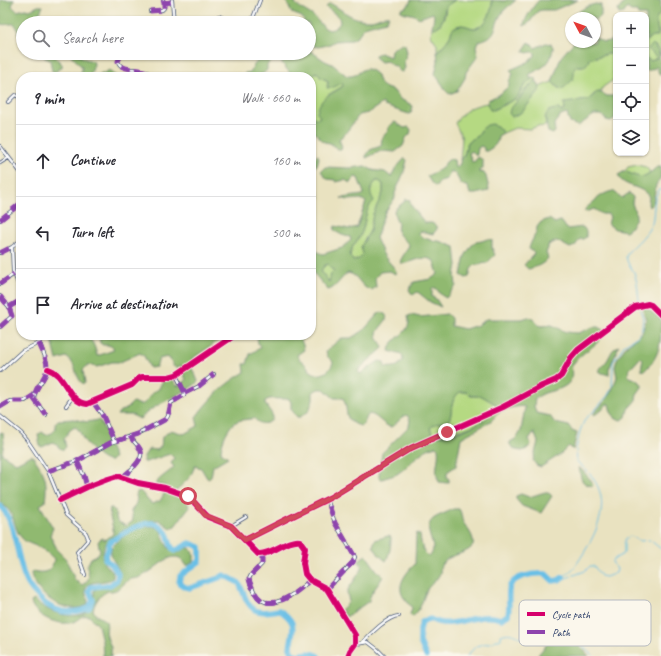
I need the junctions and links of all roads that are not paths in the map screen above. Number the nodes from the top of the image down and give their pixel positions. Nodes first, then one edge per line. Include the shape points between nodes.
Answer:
1 (260, 0) edge
2 (172, 1) edge
3 (164, 2) edge
4 (150, 12) dead end
5 (173, 16) edge
6 (254, 16) edge
7 (119, 60) edge
8 (147, 72) edge
9 (16, 95) edge
10 (8, 102) dead end
11 (0, 146) edge
12 (8, 158) junction
13 (0, 162) edge
14 (16, 167) edge
15 (16, 207) edge
16 (0, 220) edge
17 (16, 243) edge
18 (12, 246) junction
19 (0, 252) edge
20 (14, 274) junction
21 (16, 278) edge
22 (0, 284) edge
23 (0, 296) edge
24 (16, 303) edge
25 (9, 307) junction
26 (661, 316) edge
27 (0, 327) edge
28 (39, 340) edge
29 (228, 340) edge
30 (39, 343) junction
31 (48, 369) junction
32 (0, 371) edge
33 (214, 374) dead end
34 (176, 375) junction
35 (185, 393) junction
36 (34, 395) junction
37 (73, 396) junction
38 (93, 402) junction
39 (66, 406) dead end
40 (0, 407) edge
41 (46, 415) dead end
42 (0, 416) edge
43 (130, 436) junction
44 (114, 441) junction
45 (77, 461) junction
46 (48, 470) junction
47 (123, 477) junction
48 (87, 487) junction
49 (327, 499) junction
50 (60, 500) junction
51 (246, 518) dead end
52 (231, 526) junction
53 (245, 540) junction
54 (262, 554) junction
55 (85, 575) dead end
56 (310, 580) junction
57 (326, 589) junction
58 (399, 616) dead end
59 (362, 642) junction
60 (355, 644) junction
61 (348, 656) edge
62 (384, 656) edge

1 - 6 street
2 - 3 street
2 - 5 street
3 - 4 street via 162,10
7 - 8 street via 120,65 126,68
9 - 10 street
11 - 12 street
12 - 13 street
12 - 14 street
15 - 16 street
17 - 18 street
18 - 19 street
18 - 20 street
20 - 21 street
20 - 22 street
23 - 25 street
24 - 25 street
25 - 27 street via 12,317
26 - 49 street via 651,305 638,306 578,350 558,379 411,448
28 - 30 street
29 - 34 street
30 - 31 street
30 - 32 street via 22,352
31 - 36 street
31 - 37 street via 58,375
33 - 35 street
34 - 35 street
34 - 38 street via 142,377 132,385
35 - 43 street via 172,403 166,419
36 - 40 street via 25,401 10,401
36 - 41 street
37 - 38 street via 85,404
37 - 39 street
38 - 44 street via 103,416
42 - 46 street via 24,436
43 - 44 street
43 - 47 street via 140,449 141,456
44 - 45 street
45 - 46 street
45 - 48 street
46 - 50 street
47 - 48 street via 112,477
47 - 52 street via 188,496 208,517
48 - 50 street
49 - 53 street
49 - 57 street via 335,523 355,557
50 - 55 street via 66,515 84,530 87,536 87,541 77,552
51 - 52 street
52 - 53 street
53 - 54 street via 256,552
54 - 56 street via 300,541 304,548 305,574
54 - 56 street via 262,564 249,579 254,593 262,601 280,601 298,591
56 - 57 street
57 - 60 street via 355,635
58 - 59 street via 381,625
59 - 60 street
59 - 62 street via 368,642
60 - 61 street

